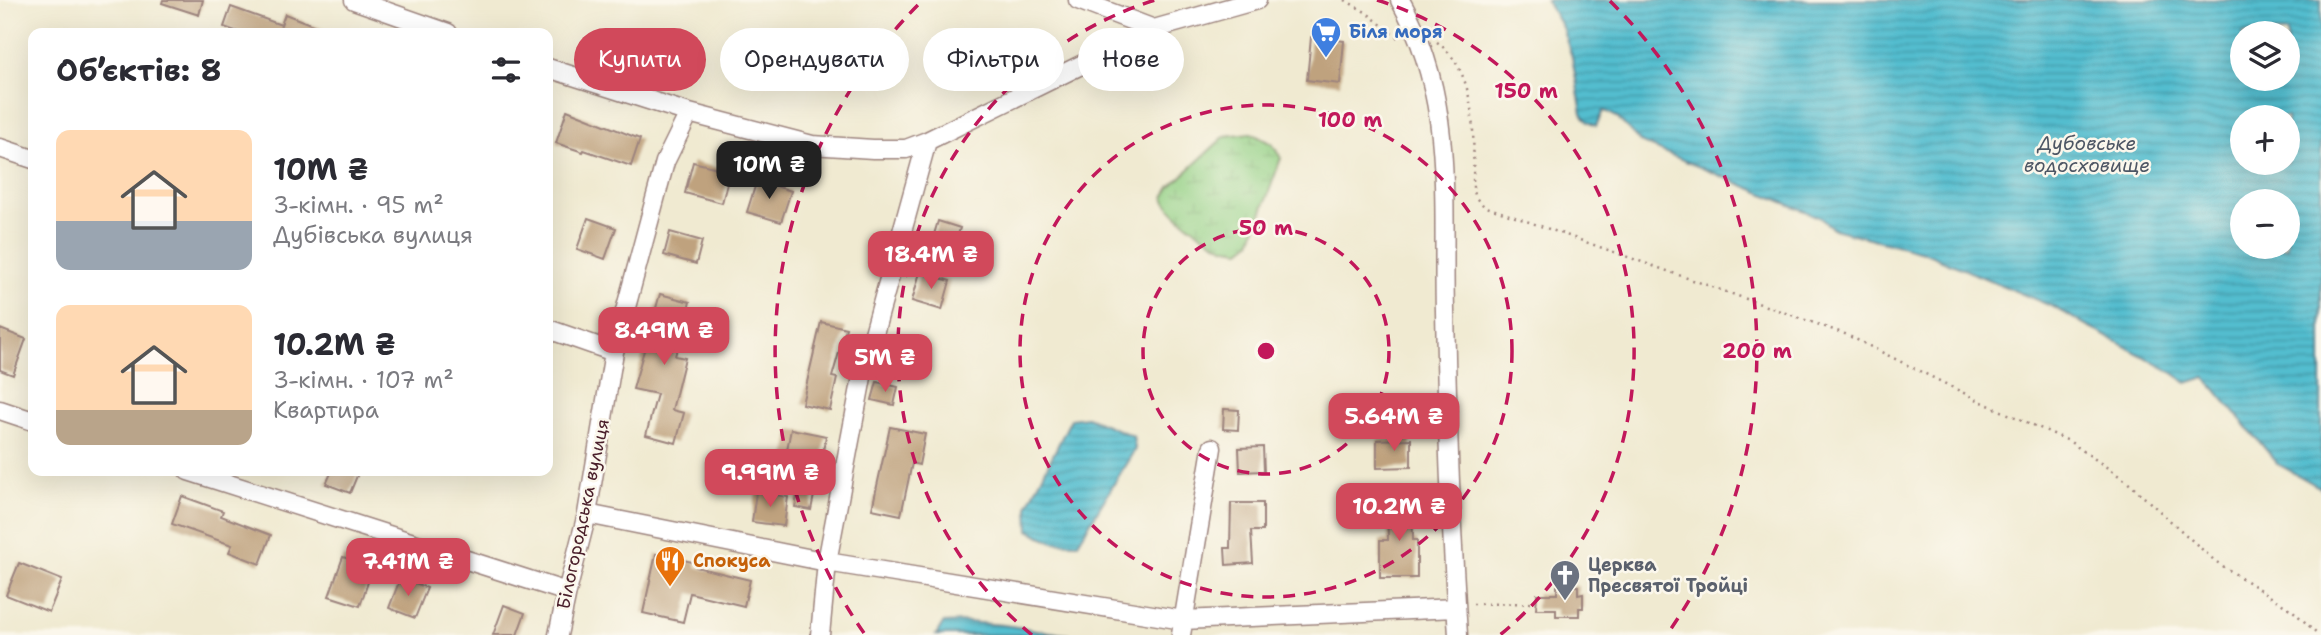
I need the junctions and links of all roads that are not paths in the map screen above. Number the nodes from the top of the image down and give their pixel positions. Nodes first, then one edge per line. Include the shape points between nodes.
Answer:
1 (354, 0) edge
2 (1078, 0) edge
3 (1257, 0) edge
4 (1400, 0) edge
5 (434, 28) edge
6 (1151, 28) edge
7 (1158, 28) edge
8 (1078, 66) edge
9 (553, 70) edge
10 (689, 113) junction
11 (927, 141) junction
12 (0, 148) edge
13 (28, 157) edge
14 (553, 331) edge
15 (614, 352) junction
16 (0, 410) edge
17 (28, 419) edge
18 (1212, 448) dead end
19 (204, 476) edge
20 (587, 514) junction
21 (827, 562) junction
22 (567, 593) junction
23 (1456, 606) junction
24 (1182, 627) edge
25 (558, 635) edge
26 (820, 635) edge
27 (1458, 635) edge

1 - 5 street
2 - 6 street
3 - 7 street
4 - 23 street via 1415,26 1437,99 1443,146
8 - 11 street
9 - 10 street
10 - 11 street via 812,145 906,149
10 - 15 street, Білогородська вулиця via 664,162
11 - 21 street via 862,377
12 - 13 street
14 - 15 street
15 - 20 street, Білогородська вулиця
16 - 17 street
18 - 24 street
19 - 22 street
20 - 21 street
20 - 22 street, Білогородська вулиця
21 - 24 street
21 - 26 street
22 - 25 street, Білогородська вулиця
23 - 24 street
23 - 27 street

